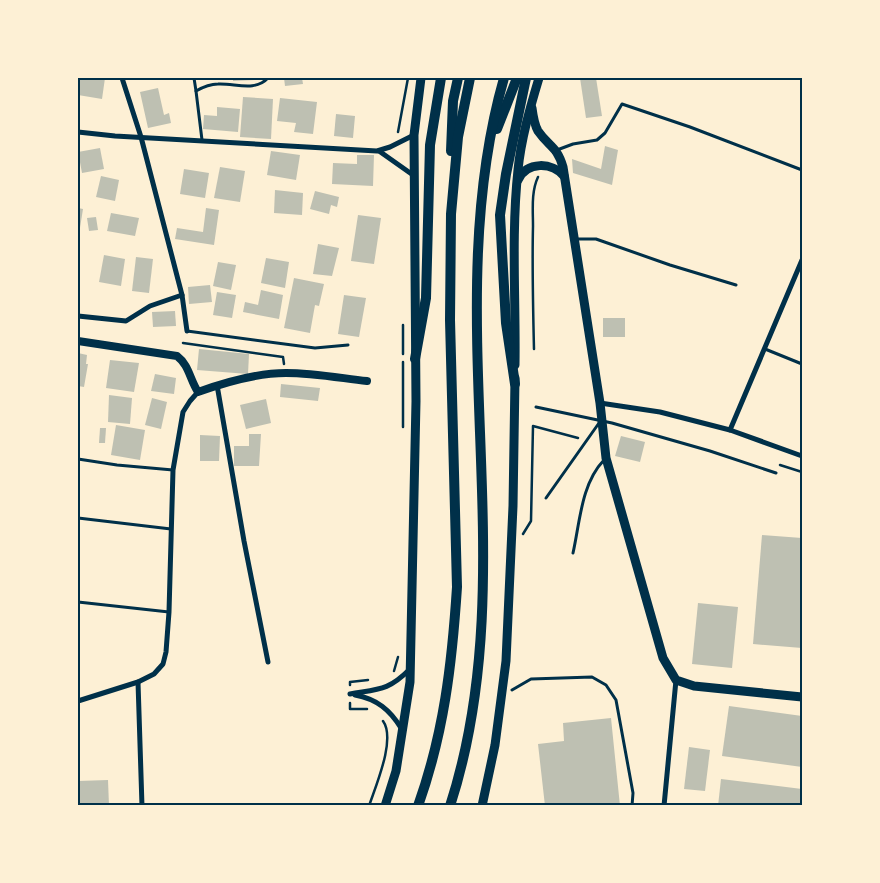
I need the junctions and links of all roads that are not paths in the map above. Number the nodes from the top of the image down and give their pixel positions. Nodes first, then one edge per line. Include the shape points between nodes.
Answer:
1 (122, 78) edge
2 (194, 78) edge
3 (268, 78) edge
4 (421, 78) edge
5 (441, 78) edge
6 (458, 78) edge
7 (470, 78) edge
8 (504, 78) edge
9 (517, 78) edge
10 (526, 78) edge
11 (539, 78) edge
12 (196, 91) junction
13 (532, 101) junction
14 (78, 132) edge
15 (414, 135) junction
16 (141, 137) junction
17 (202, 140) junction
18 (490, 140) junction
19 (557, 150) junction
20 (379, 151) junction
21 (802, 170) edge
22 (564, 172) junction
23 (413, 174) junction
24 (454, 174) junction
25 (517, 182) junction
26 (575, 239) junction
27 (802, 260) edge
28 (736, 285) dead end
29 (182, 295) junction
30 (78, 316) edge
31 (187, 331) joint
32 (78, 341) edge
33 (348, 345) dead end
34 (765, 349) junction
35 (415, 359) junction
36 (802, 364) edge
37 (367, 380) dead end
38 (515, 384) junction
39 (217, 385) junction
40 (198, 392) junction
41 (600, 402) junction
42 (536, 408) dead end
43 (601, 421) junction
44 (730, 430) junction
45 (802, 456) edge
46 (78, 458) edge
47 (606, 458) junction
48 (173, 470) junction
49 (776, 473) dead end
50 (546, 498) dead end
51 (78, 518) edge
52 (171, 529) junction
53 (573, 553) dead end
54 (78, 602) edge
55 (169, 612) junction
56 (268, 662) dead end
57 (410, 669) junction
58 (676, 680) junction
59 (138, 682) junction
60 (512, 690) dead end
61 (802, 697) edge
62 (78, 701) edge
63 (402, 730) junction
64 (142, 806) edge
65 (385, 806) edge
66 (418, 806) edge
67 (450, 806) edge
68 (482, 806) edge
69 (632, 806) edge
70 (664, 806) edge

1 - 16 street
2 - 12 lane
3 - 12 lane via 250,86 207,85
4 - 15 main road
5 - 35 highway via 430,145 426,298
6 - 24 highway via 451,135
7 - 24 highway
8 - 18 highway
9 - 18 highway
10 - 38 highway via 500,215 506,323
11 - 13 main road
12 - 17 lane
13 - 19 main road via 536,126
13 - 25 main road
14 - 16 street
15 - 20 street
15 - 23 main road
16 - 17 street
16 - 29 street
17 - 20 street
18 - 67 highway via 477,261 484,590 472,716
19 - 21 lane via 597,140 622,104
19 - 22 main road
20 - 23 street
22 - 25 main road via 555,167 539,166 526,170
22 - 26 main road
23 - 35 main road
24 - 66 highway via 450,320 457,587 444,710
25 - 38 main road
26 - 28 lane via 596,239
26 - 41 main road
27 - 34 street
29 - 30 street via 150,306 126,321
29 - 31 street
31 - 33 lane via 315,348
32 - 40 street via 177,356 187,366
34 - 36 lane
34 - 44 street
35 - 57 main road
37 - 39 street via 285,373
38 - 68 main road via 506,661 495,745
39 - 40 street
39 - 56 street
40 - 48 street via 183,412
41 - 43 main road
41 - 44 street via 660,412
42 - 43 lane
43 - 47 main road
43 - 49 lane
43 - 50 lane
44 - 45 street
46 - 48 lane
47 - 53 lane via 595,470 587,488
47 - 58 main road via 663,658
48 - 52 street
51 - 52 lane
52 - 55 street
54 - 55 lane
55 - 59 street via 163,664 154,674
57 - 63 main road
57 - 63 street via 387,687 350,694 378,702
58 - 61 main road via 694,686
58 - 70 street
59 - 62 street
59 - 64 street
60 - 69 lane via 531,679 592,677 606,685 616,700
63 - 65 main road via 396,771

